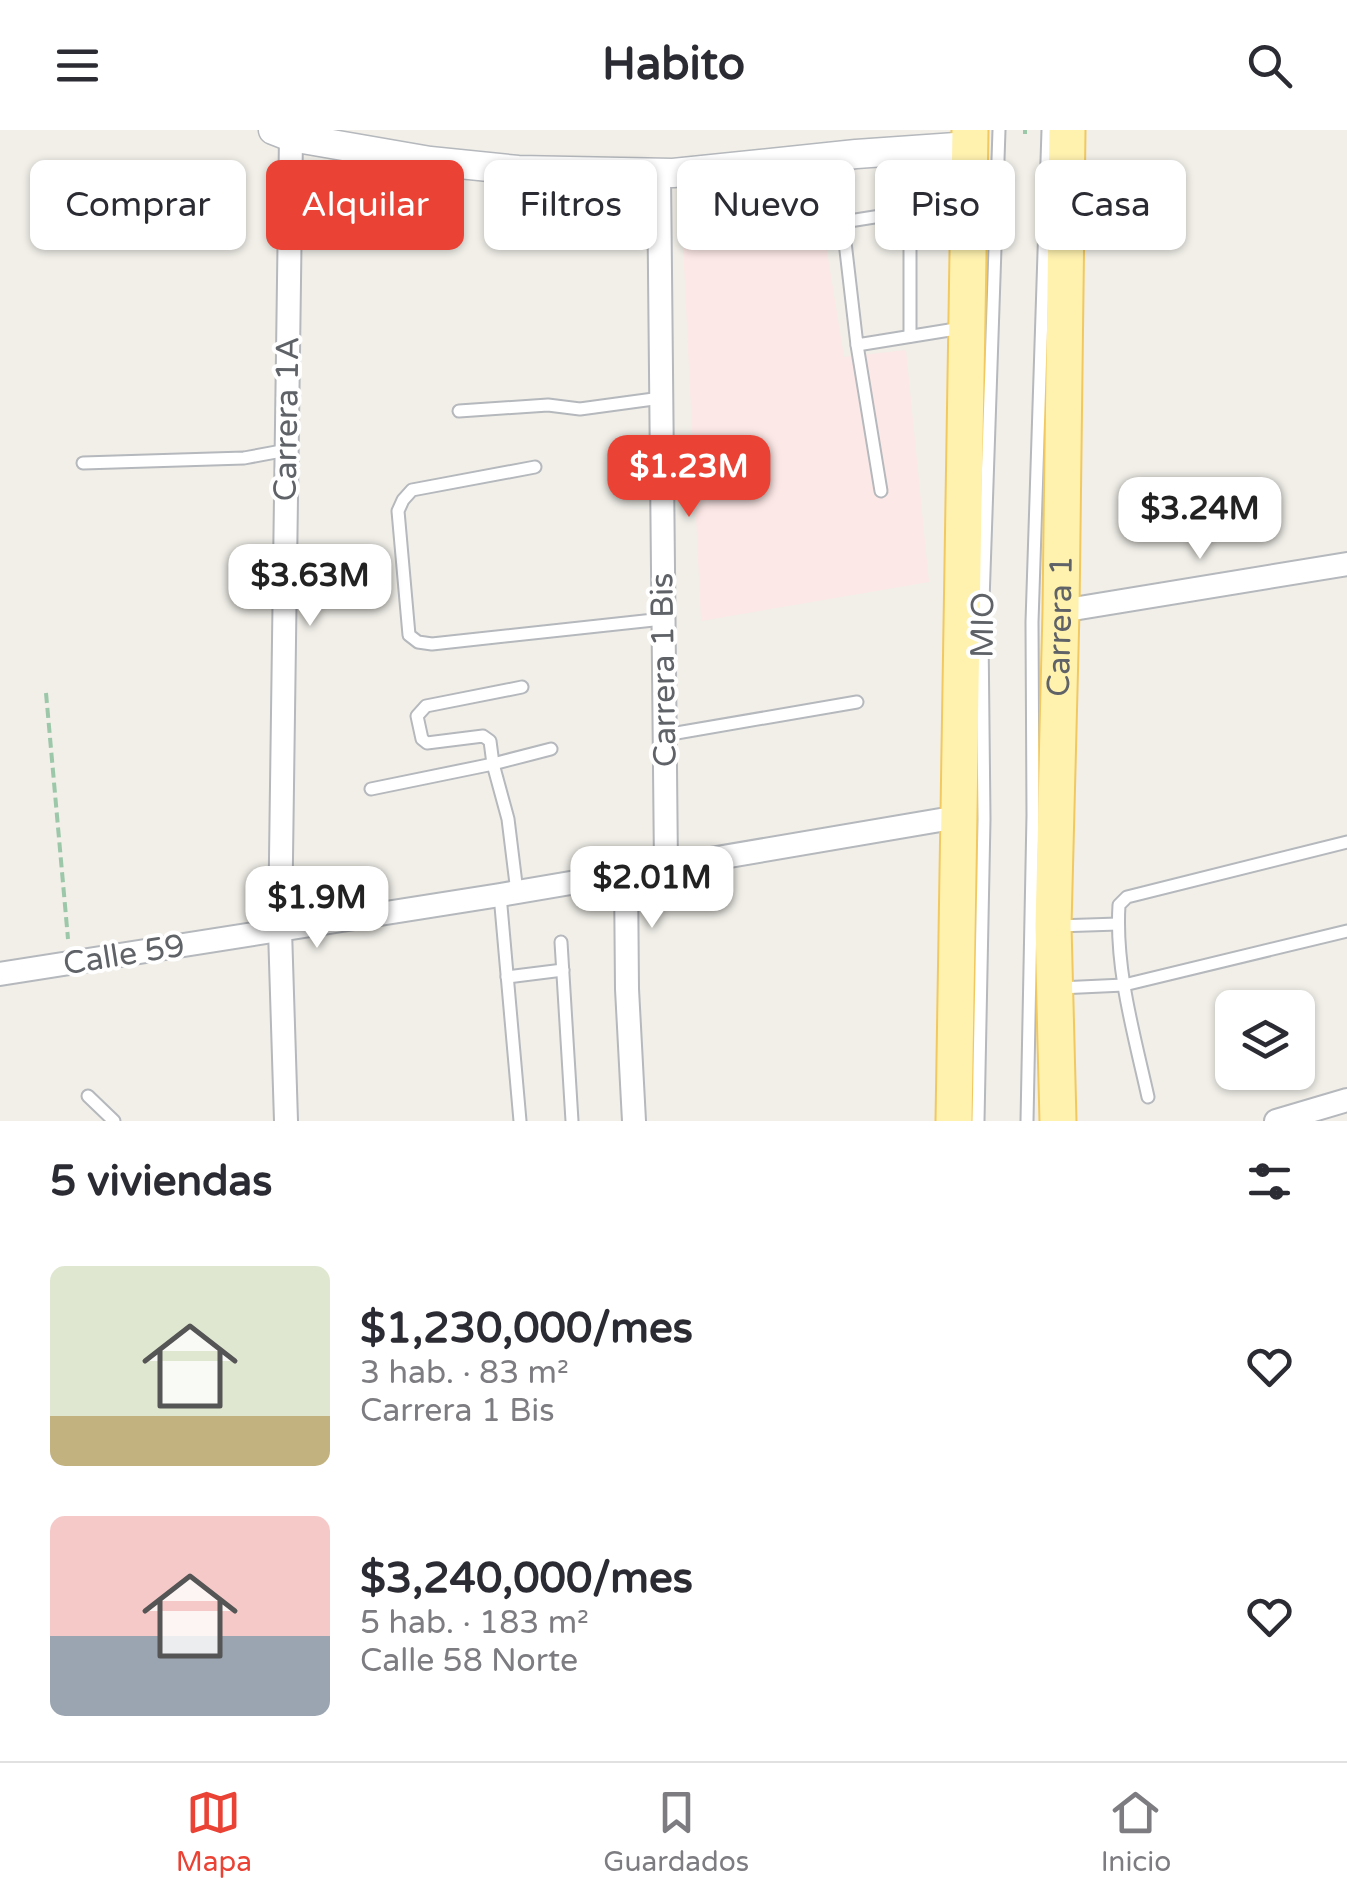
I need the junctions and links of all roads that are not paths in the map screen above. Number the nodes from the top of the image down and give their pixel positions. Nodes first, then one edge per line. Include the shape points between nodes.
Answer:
1 (874, 130) edge
2 (1048, 130) edge
3 (1066, 130) edge
4 (282, 134) edge
5 (980, 135) edge
6 (846, 155) junction
7 (846, 160) edge
8 (658, 173) junction
9 (855, 220) edge
10 (846, 250) edge
11 (966, 328) junction
12 (910, 336) junction
13 (857, 345) junction
14 (661, 398) junction
15 (459, 411) dead end
16 (286, 450) junction
17 (83, 463) dead end
18 (535, 467) dead end
19 (881, 491) dead end
20 (1347, 564) edge
21 (1061, 611) junction
22 (664, 618) junction
23 (522, 687) dead end
24 (857, 702) dead end
25 (665, 736) junction
26 (552, 749) dead end
27 (494, 764) junction
28 (371, 789) dead end
29 (958, 817) junction
30 (1347, 842) edge
31 (666, 868) junction
32 (626, 874) junction
33 (508, 894) junction
34 (1118, 924) junction
35 (1052, 926) junction
36 (280, 930) junction
37 (1347, 931) edge
38 (561, 942) dead end
39 (562, 970) junction
40 (0, 974) edge
41 (507, 977) junction
42 (1124, 985) junction
43 (1054, 988) junction
44 (88, 1096) dead end
45 (1148, 1097) dead end
46 (1347, 1100) edge
47 (114, 1121) edge
48 (286, 1121) edge
49 (520, 1121) edge
50 (572, 1121) edge
51 (634, 1121) edge
52 (954, 1121) edge
53 (978, 1121) edge
54 (1027, 1121) edge
55 (1058, 1121) edge
56 (1276, 1121) edge

1 - 6 street via 870,142
2 - 54 lane, MIO via 1032,622
3 - 21 main road, Carrera 1
4 - 8 street via 430,161
4 - 16 street, Carrera 1A
5 - 6 street
5 - 11 main road
5 - 53 lane, MIO via 984,818
6 - 7 lane
6 - 8 street
8 - 14 street, Carrera 1 Bis
9 - 12 lane via 887,216 901,220 910,234
10 - 13 lane
11 - 12 lane
11 - 29 main road
12 - 13 lane
13 - 19 lane
14 - 15 lane via 580,409
14 - 22 street, Carrera 1 Bis
16 - 17 lane via 244,458
16 - 36 street, Carrera 1A
18 - 22 lane via 412,490 403,500 398,512 409,634 432,644
20 - 21 street
21 - 35 main road, Carrera 1
22 - 25 street, Carrera 1 Bis
23 - 27 lane via 426,706 417,716 428,743 488,738
24 - 25 lane
25 - 31 street, Carrera 1 Bis
26 - 27 lane
27 - 28 lane
27 - 33 lane via 508,818
29 - 31 street, Calle 59
29 - 52 main road
30 - 34 lane via 1127,898 1119,905
31 - 32 street, Calle 59
32 - 33 street, Calle 59
32 - 51 street
33 - 36 street, Calle 59
33 - 41 lane
34 - 35 lane
34 - 42 lane
35 - 43 main road, Carrera 1
36 - 40 street, Calle 59
36 - 48 street, Carrera 1A
37 - 42 lane
38 - 39 lane
39 - 41 lane
39 - 50 lane
41 - 49 lane
42 - 43 lane
42 - 45 lane
43 - 55 main road, Carrera 1
44 - 47 lane
46 - 56 street

